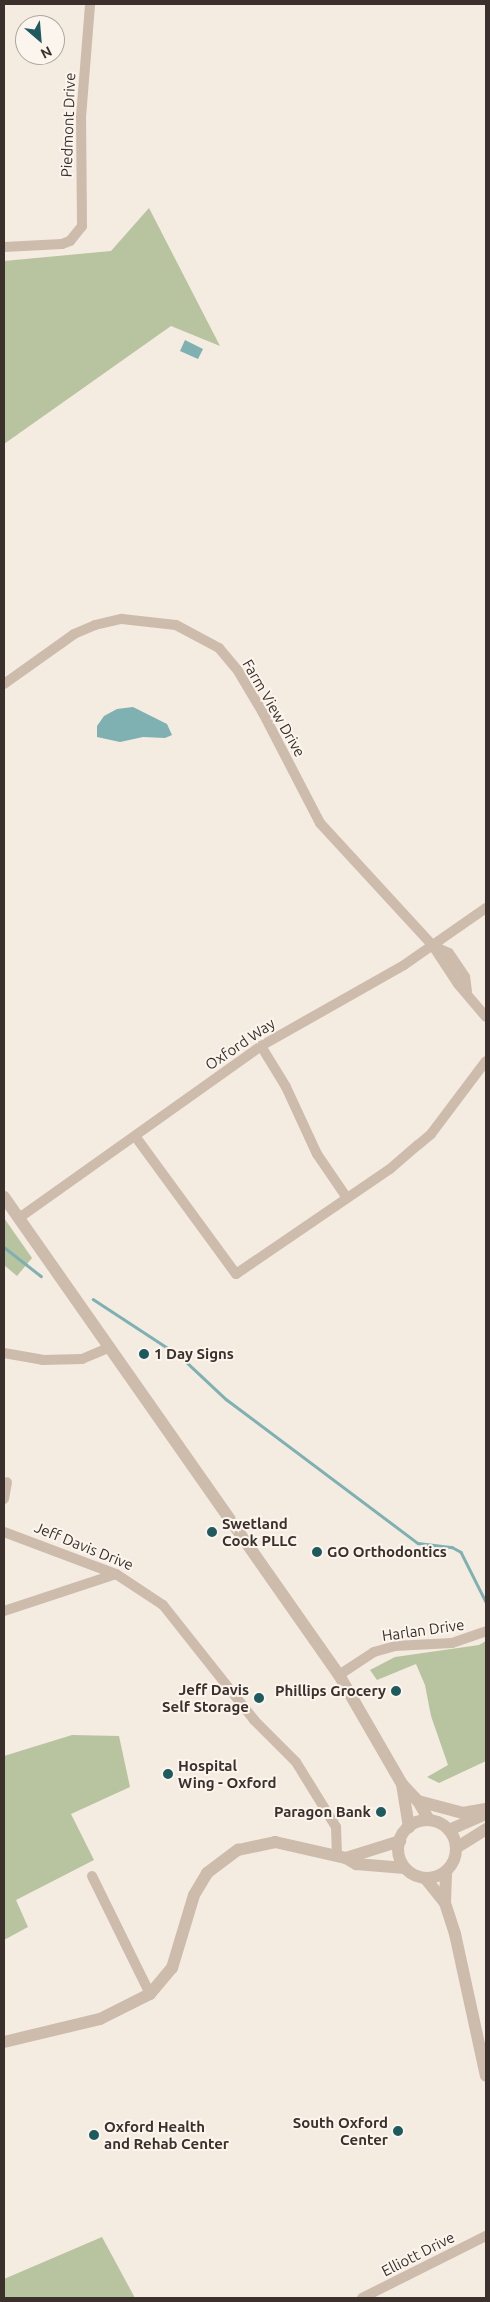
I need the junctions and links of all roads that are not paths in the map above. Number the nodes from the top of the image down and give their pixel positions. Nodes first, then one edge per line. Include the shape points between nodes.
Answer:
1 (90, 4) edge
2 (4, 247) edge
3 (4, 684) edge
4 (486, 908) edge
5 (433, 946) junction
6 (486, 1017) edge
7 (261, 1046) junction
8 (486, 1060) edge
9 (135, 1136) junction
10 (4, 1197) edge
11 (348, 1198) junction
12 (18, 1218) junction
13 (108, 1348) junction
14 (4, 1353) edge
15 (7, 1482) dead end
16 (4, 1499) edge
17 (4, 1532) edge
18 (116, 1574) junction
19 (4, 1611) edge
20 (486, 1632) edge
21 (339, 1675) junction
22 (402, 1784) junction
23 (418, 1801) junction
24 (486, 1809) edge
25 (486, 1814) edge
26 (429, 1820) junction
27 (409, 1827) junction
28 (449, 1830) junction
29 (486, 1830) edge
30 (400, 1841) junction
31 (456, 1848) junction
32 (342, 1857) junction
33 (405, 1868) junction
34 (446, 1871) junction
35 (92, 1876) dead end
36 (425, 1878) junction
37 (445, 1903) junction
38 (150, 1994) junction
39 (4, 2042) edge
40 (486, 2076) edge
41 (486, 2240) edge
42 (362, 2298) edge

1 - 2 street, Piedmont Drive via 81,117 84,218 78,232 62,244
3 - 5 street, Farm View Drive via 74,634 95,624 122,619 148,620 176,625 199,635 219,648 238,671 320,822
4 - 5 street, Oxford Way
5 - 6 street, Farm View Drive via 458,984
5 - 7 street, Oxford Way
7 - 9 street, Oxford Way
7 - 11 street via 286,1087 317,1154
8 - 11 street via 431,1134 390,1169
9 - 11 street via 236,1274
9 - 12 street, Oxford Way
10 - 12 street
12 - 13 street
13 - 14 street via 82,1359 42,1360
13 - 21 street
15 - 16 street
17 - 18 street, Jeff Davis Drive
18 - 19 street
18 - 32 street, Jeff Davis Drive via 163,1605 254,1720 296,1762 336,1827
20 - 21 street, Harlan Drive via 452,1643 395,1646 374,1652
21 - 22 street
22 - 23 street
22 - 27 street
23 - 24 street via 463,1813
23 - 26 street
25 - 28 street
26 - 27 street
26 - 28 street
27 - 30 street
28 - 31 street
29 - 31 street
30 - 32 street
30 - 33 street via 400,1860
31 - 34 street via 455,1857
32 - 33 street via 356,1864
32 - 38 street via 275,1842 247,1847 221,1860 206,1873 194,1896 172,1968
33 - 36 street
34 - 36 street
34 - 37 street
35 - 38 street
36 - 37 street
37 - 40 street via 455,1934
38 - 39 street via 100,2019
41 - 42 street, Elliott Drive

